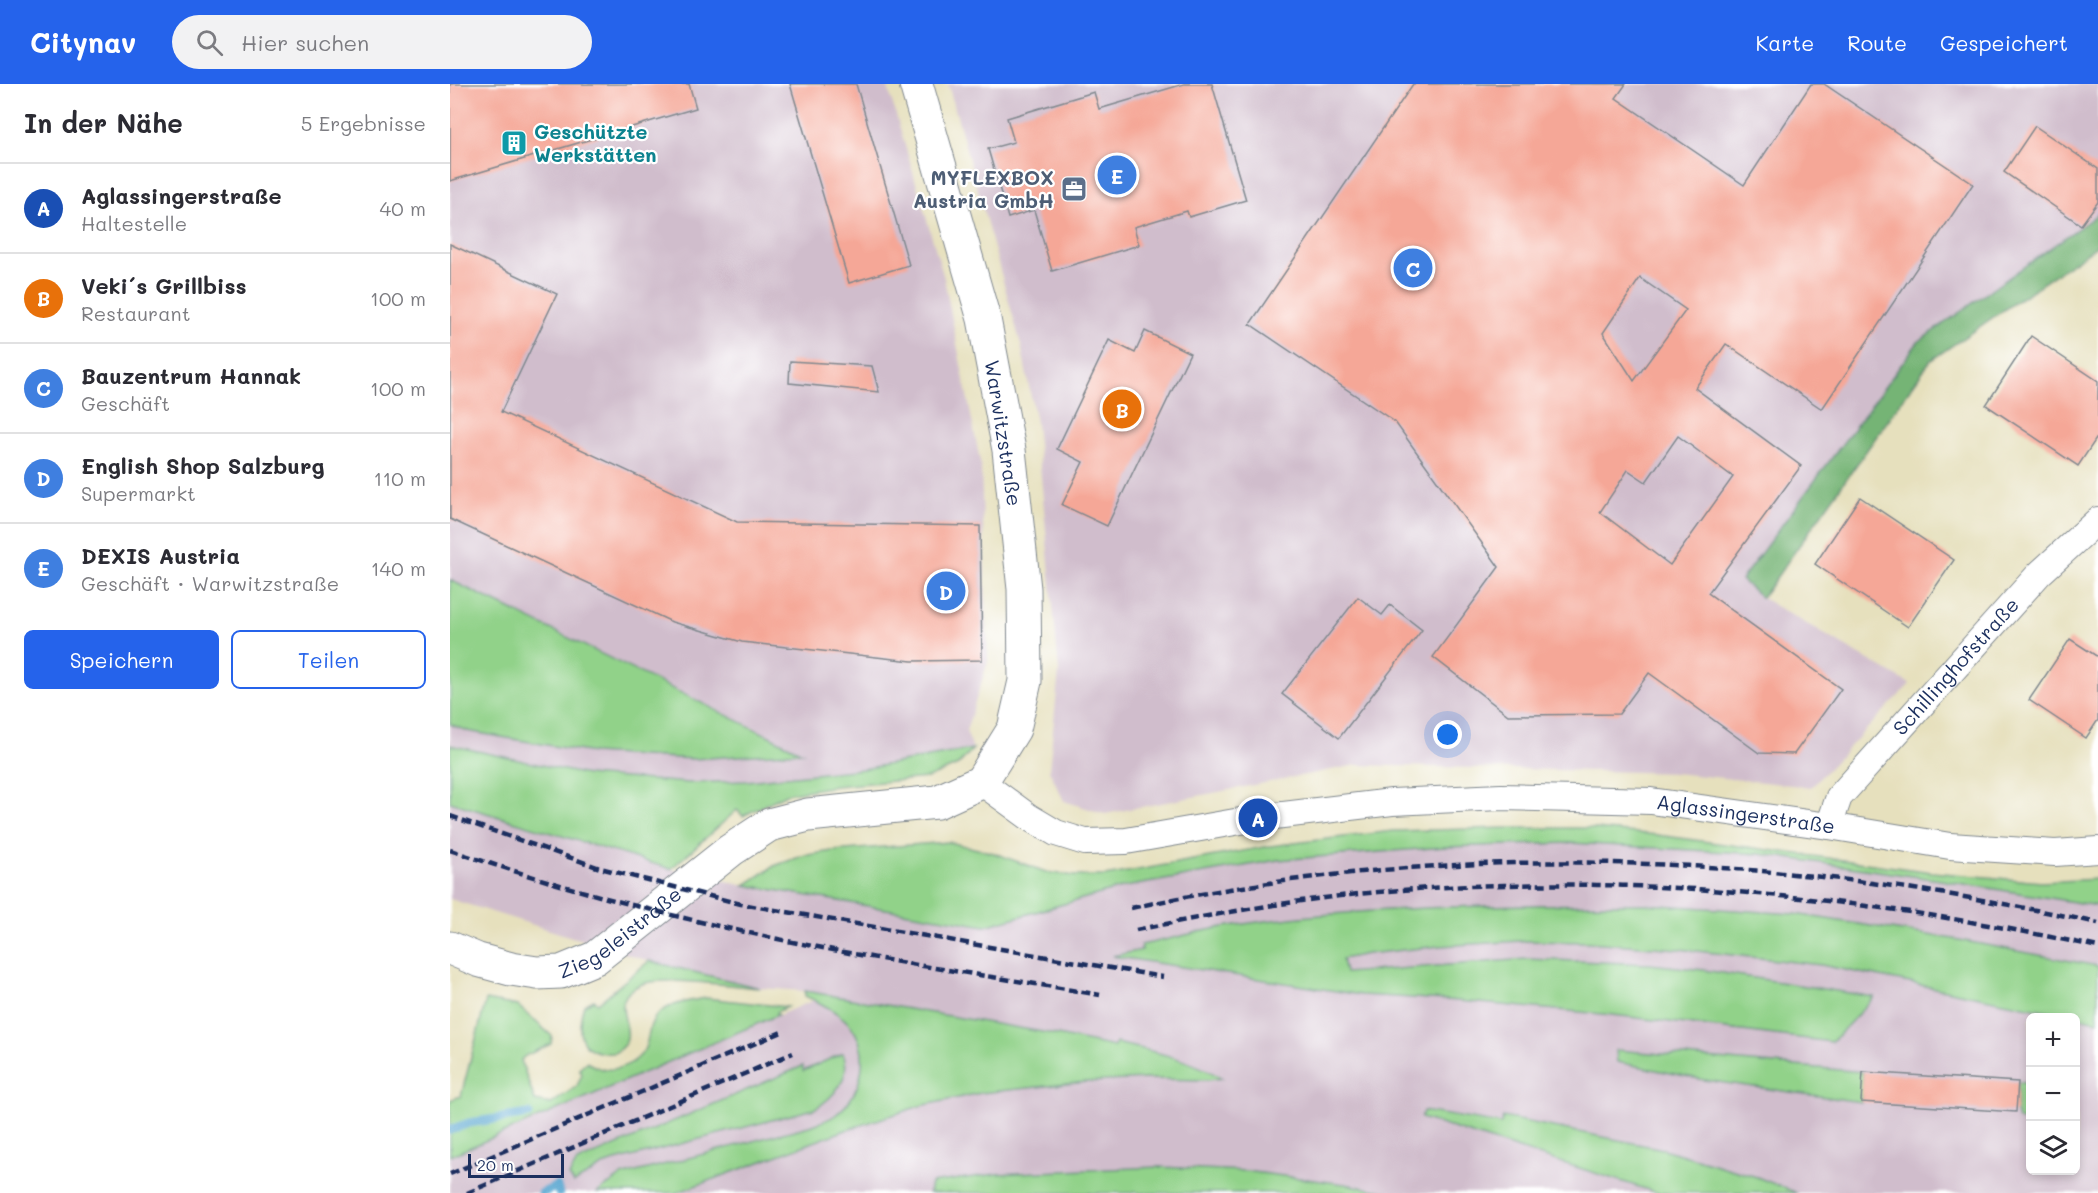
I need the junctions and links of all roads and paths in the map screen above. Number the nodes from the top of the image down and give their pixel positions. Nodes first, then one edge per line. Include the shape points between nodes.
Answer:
1 (916, 84) edge
2 (2098, 520) edge
3 (981, 782) junction
4 (1829, 826) junction
5 (2098, 850) edge
6 (450, 948) edge

1 - 3 street, Warwitzstraße via 984,319 1009,450 1024,590 1025,681 1014,729
2 - 4 street, Schillinghofstraße via 2039,574 1839,797
3 - 4 street, Aglassingerstraße via 1056,833 1085,842 1126,841 1258,818 1392,802 1501,797 1651,801
3 - 6 street, Ziegeleistraße via 937,802 808,815 769,825 731,850 595,958 561,972 511,969
4 - 5 street, Aglassingerstraße via 1950,846 2055,853

